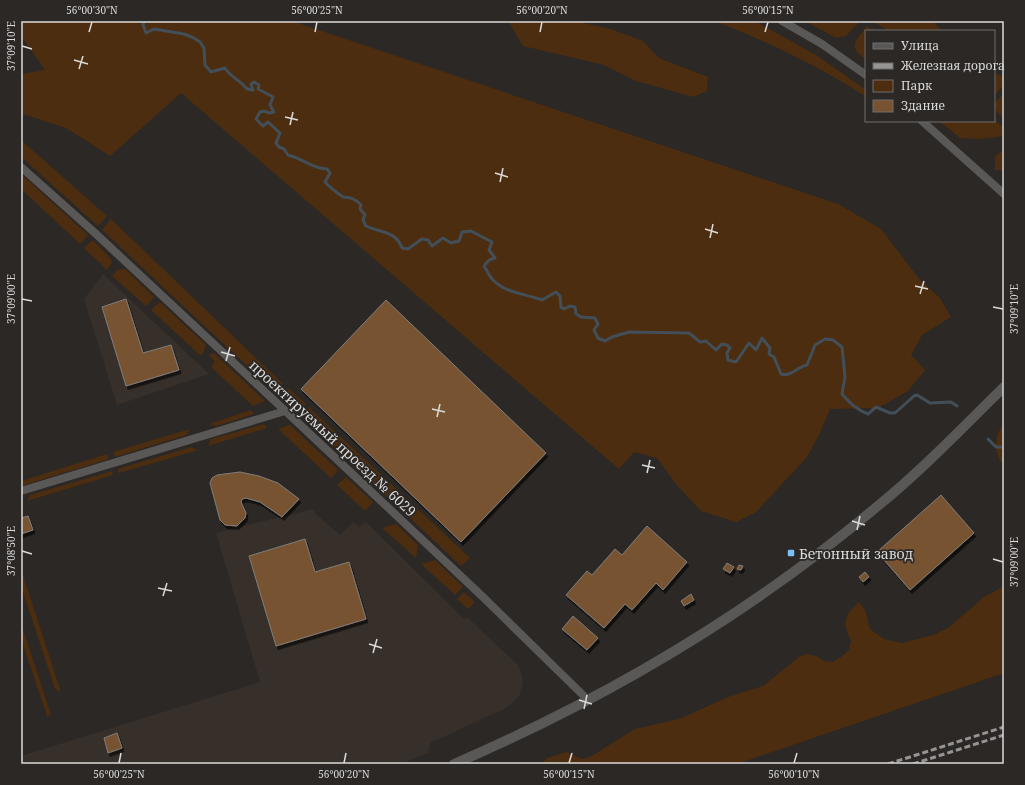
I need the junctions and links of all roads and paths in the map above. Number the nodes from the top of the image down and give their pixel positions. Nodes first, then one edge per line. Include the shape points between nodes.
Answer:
1 (782, 21) edge
2 (865, 74) edge
3 (923, 122) edge
4 (21, 167) edge
5 (1004, 194) edge
6 (1004, 387) edge
7 (285, 411) junction
8 (21, 491) edge
9 (588, 700) junction
10 (454, 764) edge

1 - 2 street via 822,44
3 - 5 street
4 - 7 street, проектируемый проезд № 6029
6 - 9 street via 893,494 816,555 718,625
7 - 8 street
7 - 9 street, проектируемый проезд № 6029 via 478,592
9 - 10 street via 504,743

